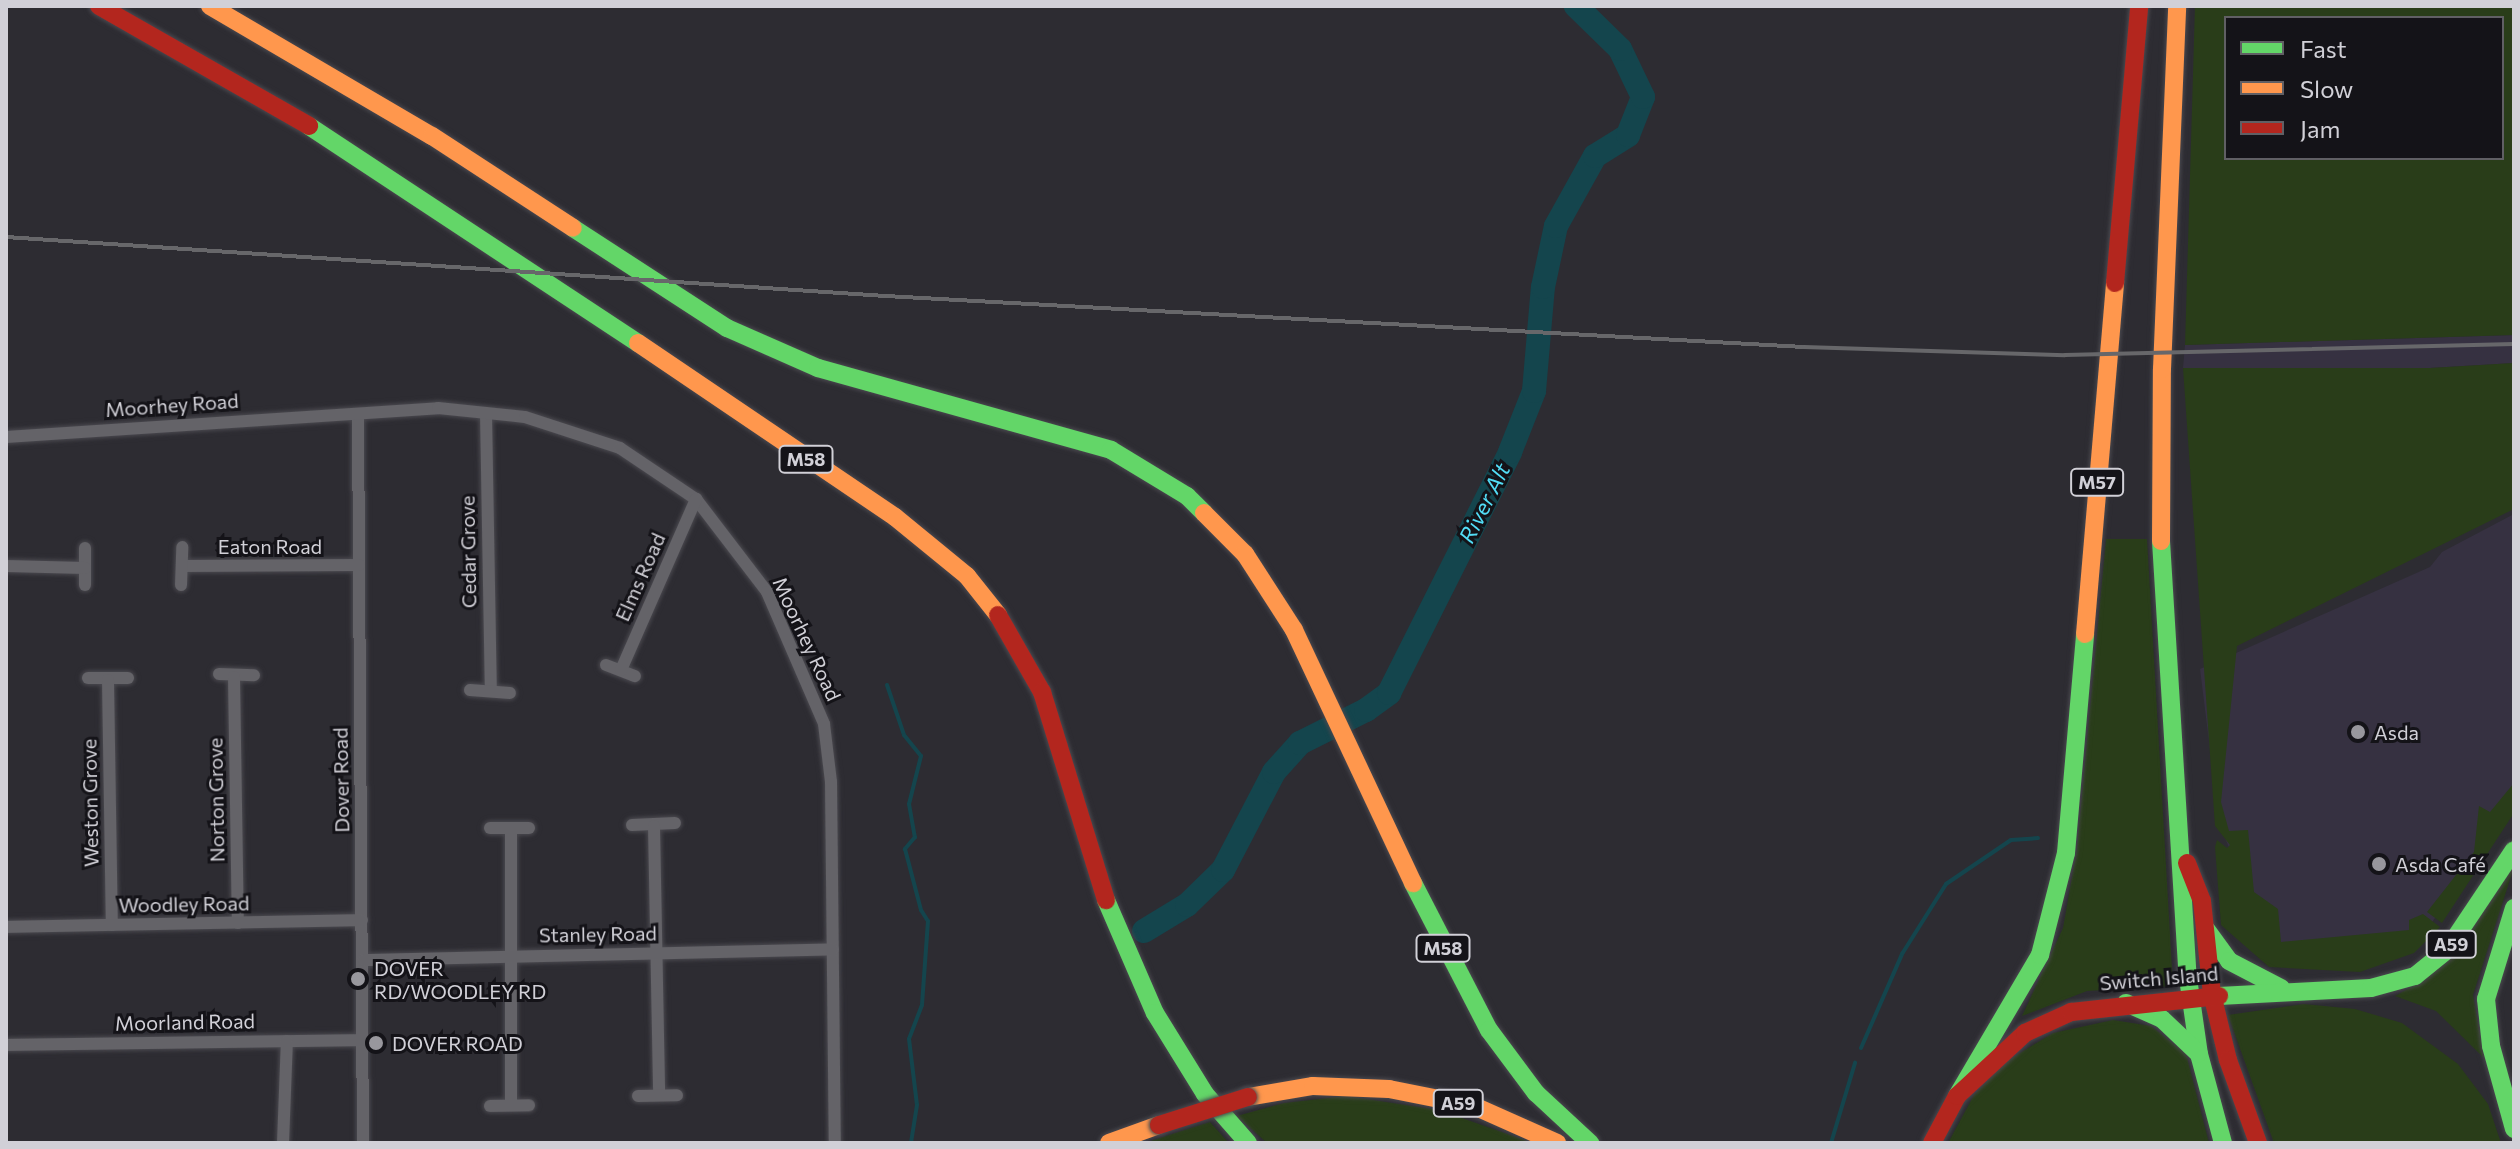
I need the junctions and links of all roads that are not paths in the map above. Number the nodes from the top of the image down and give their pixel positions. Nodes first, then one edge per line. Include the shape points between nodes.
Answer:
1 (99, 6) edge
2 (210, 6) edge
3 (2139, 6) edge
4 (2177, 6) edge
5 (486, 413) junction
6 (358, 416) junction
7 (6, 437) edge
8 (696, 499) junction
9 (182, 547) dead end
10 (85, 548) dead end
11 (359, 565) junction
12 (6, 566) edge
13 (182, 566) junction
14 (85, 568) junction
15 (85, 585) dead end
16 (181, 585) dead end
17 (606, 665) dead end
18 (621, 670) junction
19 (219, 674) dead end
20 (254, 675) dead end
21 (635, 676) dead end
22 (234, 677) junction
23 (88, 678) dead end
24 (128, 678) dead end
25 (108, 680) junction
26 (470, 690) dead end
27 (491, 690) junction
28 (510, 693) dead end
29 (675, 823) dead end
30 (632, 825) dead end
31 (654, 826) junction
32 (490, 828) dead end
33 (529, 828) dead end
34 (511, 831) junction
35 (2514, 850) edge
36 (2183, 854) junction
37 (2514, 908) edge
38 (362, 920) junction
39 (238, 923) junction
40 (112, 925) junction
41 (2204, 925) junction
42 (6, 927) edge
43 (833, 949) junction
44 (656, 952) junction
45 (508, 956) junction
46 (364, 960) junction
47 (2291, 991) junction
48 (2212, 994) junction
49 (2190, 997) junction
50 (2124, 1002) junction
51 (365, 1040) junction
52 (287, 1041) junction
53 (6, 1045) edge
54 (2199, 1054) junction
55 (659, 1094) junction
56 (677, 1095) dead end
57 (638, 1096) dead end
58 (1957, 1096) junction
59 (511, 1102) junction
60 (529, 1105) dead end
61 (490, 1106) dead end
62 (2514, 1129) edge
63 (361, 1140) edge
64 (1932, 1141) edge
65 (283, 1143) edge
66 (835, 1143) edge
67 (1109, 1143) edge
68 (1248, 1143) edge
69 (1557, 1143) edge
70 (1590, 1143) edge
71 (2223, 1143) edge
72 (2258, 1143) edge

1 - 68 highway, M58 via 256,92 444,212 895,517 967,576 1010,630 1042,692 1104,895 1150,1002 1205,1094
2 - 70 highway, M58 via 338,78 690,307 760,345 882,388 1065,434 1146,467 1215,520 1245,554 1322,687 1472,1002 1521,1074
3 - 58 highway, M57 via 2066,853 2040,955
4 - 36 highway via 2162,369 2161,555
5 - 6 street, Moorhey Road via 438,408
5 - 8 street, Moorhey Road via 525,417 620,448
5 - 27 street, Cedar Grove
6 - 7 street, Moorhey Road via 186,422
6 - 11 street, Dover Road
8 - 18 street, Elms Road
8 - 43 street, Moorhey Road via 767,592 824,724 831,782
9 - 13 street
10 - 14 street
11 - 13 street, Eaton Road
11 - 38 street, Dover Road
12 - 14 street
13 - 16 street
14 - 15 street
17 - 18 street
18 - 21 street
19 - 22 street
20 - 22 street
22 - 39 street, Norton Grove
23 - 25 street
24 - 25 street
25 - 40 street, Weston Grove
26 - 27 street
27 - 28 street
29 - 31 street
30 - 31 street
31 - 44 street
32 - 34 street
33 - 34 street
34 - 45 street
35 - 47 highway, Switch Island / A59 via 2439,959 2400,983
36 - 41 highway via 2202,901
36 - 49 highway
37 - 62 highway, A59 via 2486,999
38 - 39 street, Woodley Road
38 - 46 street, Dover Road
39 - 40 street, Woodley Road
40 - 42 street, Woodley Road
41 - 47 highway via 2229,961 2246,974
41 - 48 highway
43 - 44 street, Stanley Road
43 - 66 street, Moorhey Road
44 - 45 street, Stanley Road
44 - 55 street
45 - 46 street, Stanley Road
45 - 59 street
46 - 51 street, Dover Road
47 - 48 highway, Switch Island / A59
48 - 49 highway, Switch Island / A59
48 - 72 highway via 2228,1060
49 - 50 highway, Switch Island / A59
49 - 54 highway
50 - 54 highway via 2162,1019
50 - 58 highway, Switch Island / A59 via 2071,1012 2025,1033
51 - 52 street, Moorland Road
51 - 63 street, Dover Road
52 - 53 street, Moorland Road
52 - 65 street
54 - 71 highway
55 - 56 street
55 - 57 street
58 - 64 highway, Switch Island / A59
59 - 60 street
59 - 61 street
67 - 69 highway, A59, bridge via 1248,1097 1313,1086 1389,1089 1474,1106

